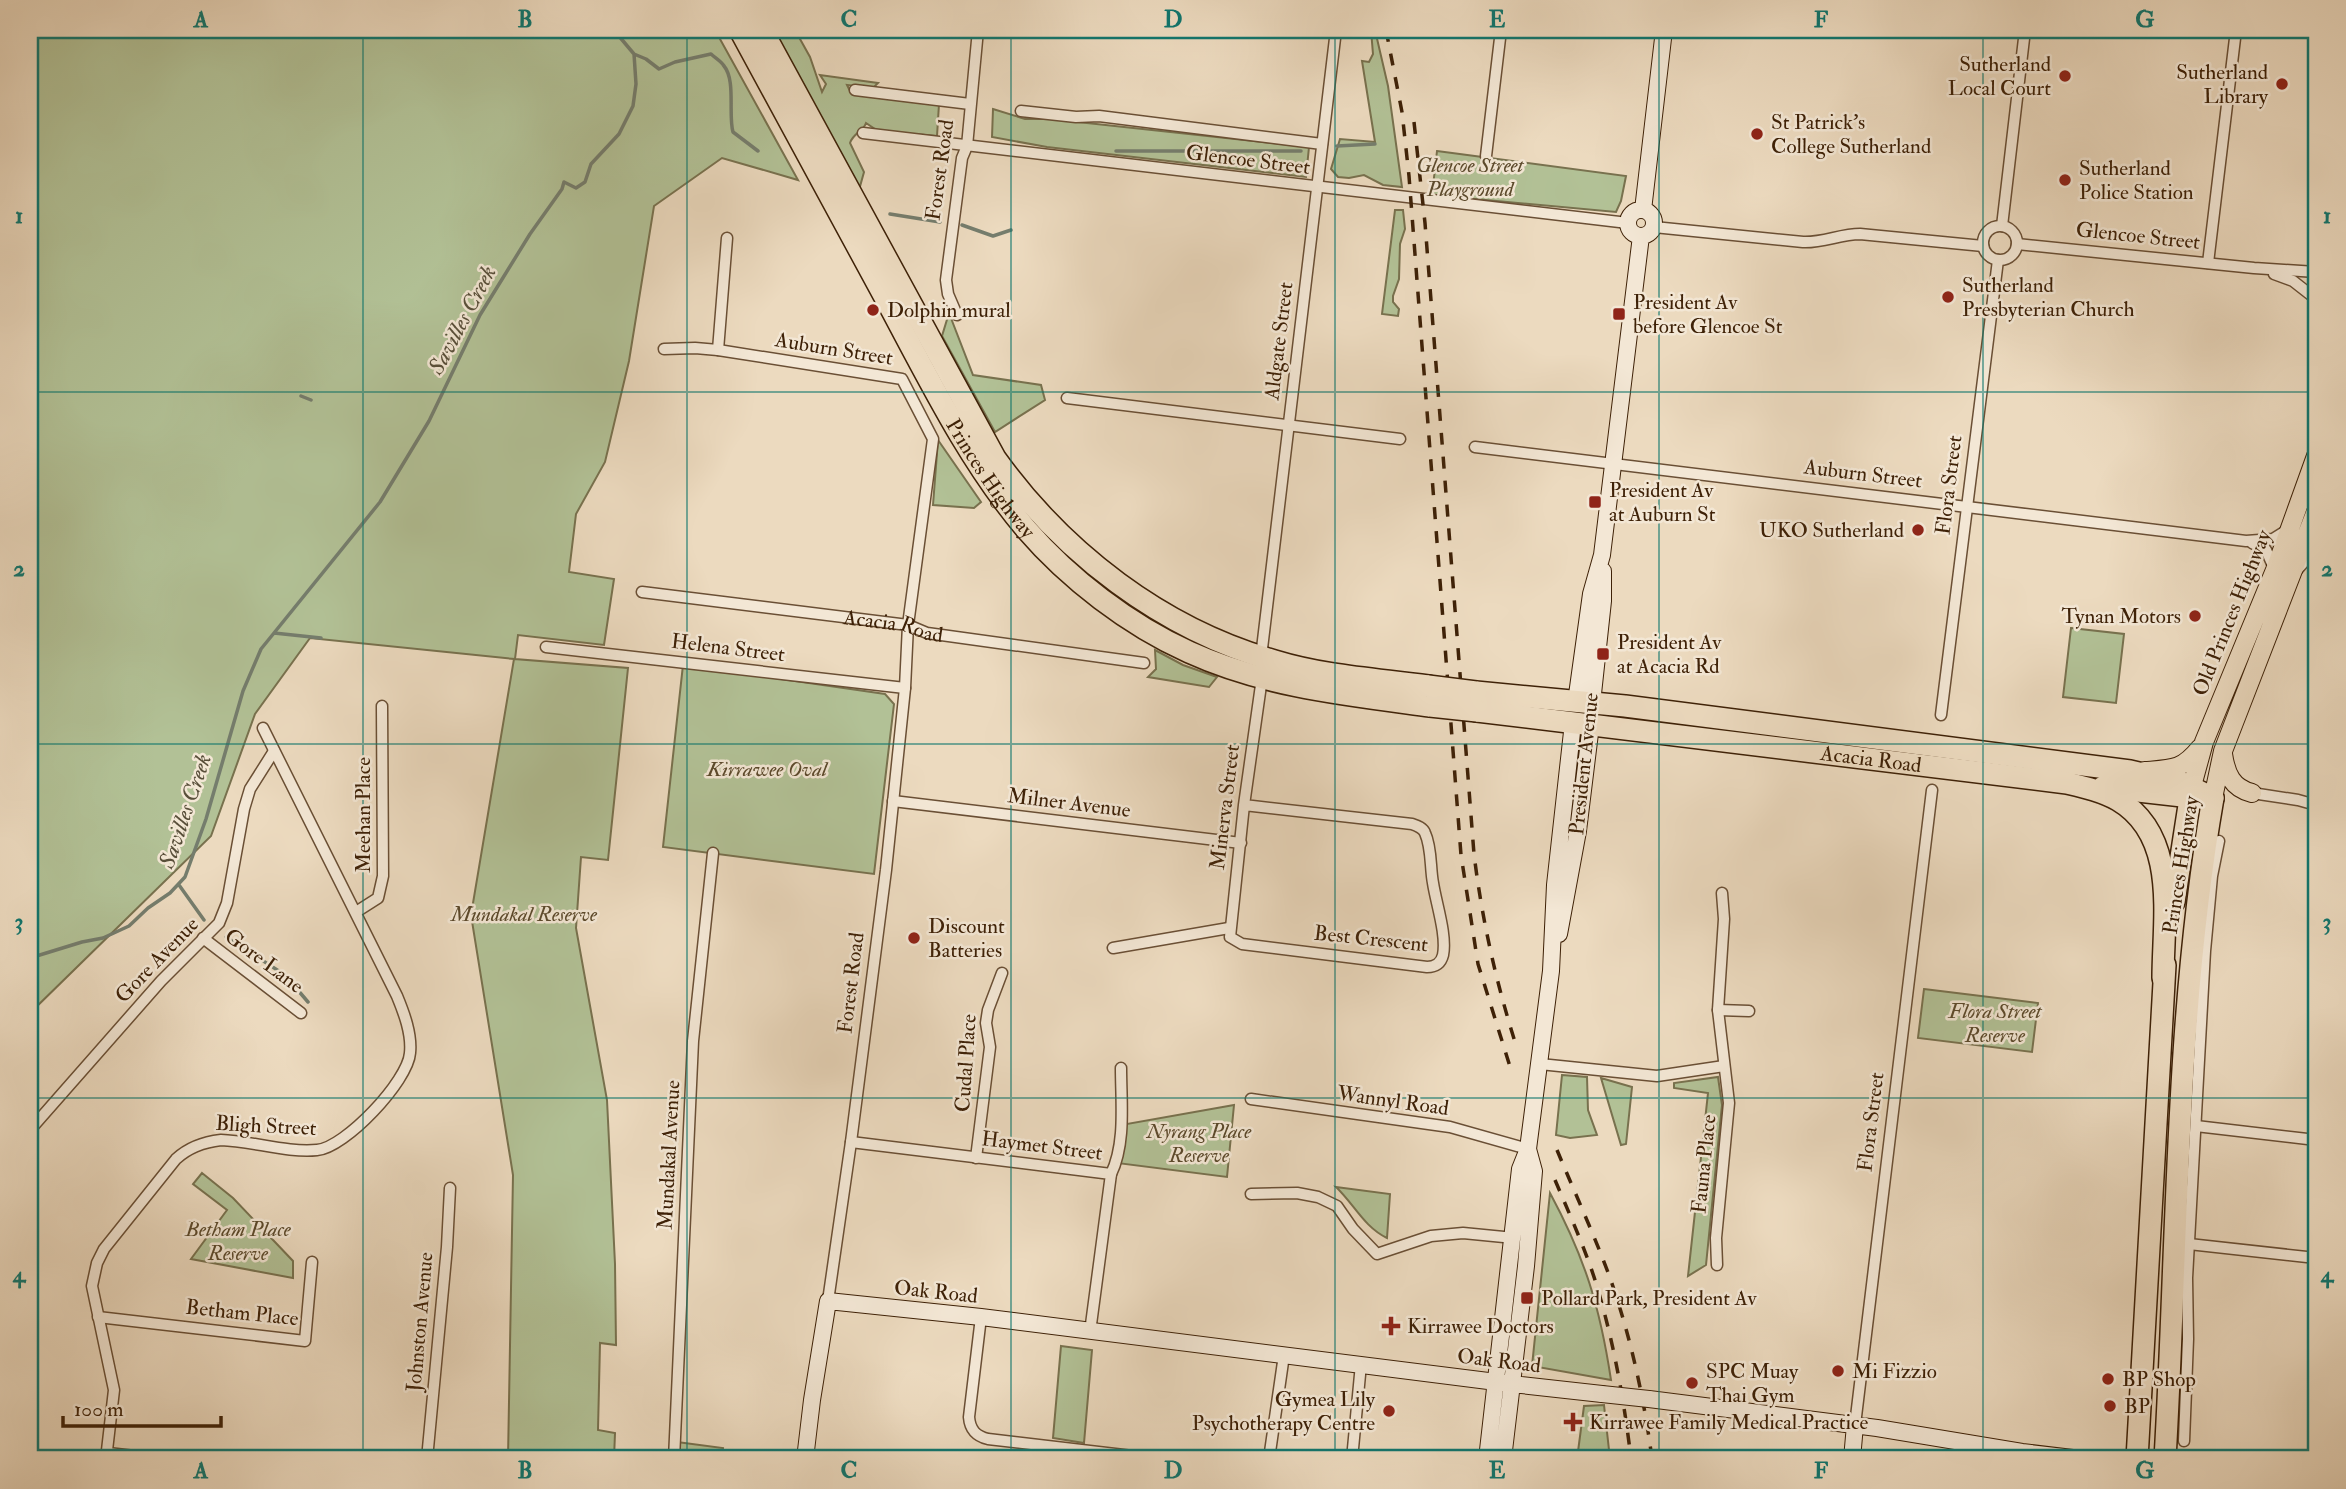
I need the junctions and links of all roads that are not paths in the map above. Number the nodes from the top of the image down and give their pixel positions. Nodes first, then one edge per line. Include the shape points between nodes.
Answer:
1 (740, 30) edge
2 (762, 30) edge
3 (978, 30) edge
4 (1336, 30) edge
5 (1501, 30) edge
6 (1664, 30) edge
7 (2025, 30) edge
8 (2236, 30) edge
9 (855, 90) dead end
10 (970, 104) junction
11 (1021, 111) dead end
12 (863, 133) dead end
13 (1322, 145) junction
14 (967, 146) junction
15 (1486, 156) dead end
16 (1318, 188) junction
17 (1643, 209) junction
18 (1628, 223) junction
19 (2002, 226) junction
20 (1647, 231) junction
21 (727, 238) dead end
22 (2017, 244) junction
23 (1983, 246) junction
24 (1998, 260) junction
25 (2208, 263) junction
26 (2254, 268) junction
27 (2316, 272) edge
28 (2316, 299) edge
29 (957, 315) dead end
30 (664, 349) dead end
31 (718, 350) junction
32 (1067, 398) dead end
33 (1287, 425) junction
34 (1400, 439) dead end
35 (1475, 447) dead end
36 (2316, 456) edge
37 (1614, 464) junction
38 (1968, 506) junction
39 (925, 510) joint
40 (2316, 511) edge
41 (2316, 525) edge
42 (2290, 528) junction
43 (2246, 541) junction
44 (2312, 552) edge
45 (2272, 577) junction
46 (642, 593) dead end
47 (908, 625) junction
48 (546, 647) dead end
49 (1261, 657) junction
50 (1144, 663) dead end
51 (1262, 678) junction
52 (905, 688) junction
53 (1429, 696) junction
54 (382, 706) dead end
55 (1583, 713) junction
56 (1941, 715) dead end
57 (263, 728) dead end
58 (2204, 742) junction
59 (274, 751) junction
60 (2223, 751) junction
61 (2130, 771) junction
62 (2067, 783) junction
63 (1932, 790) dead end
64 (2191, 792) junction
65 (2252, 793) joint
66 (2213, 798) junction
67 (893, 801) junction
68 (1244, 804) junction
69 (2316, 805) edge
70 (2219, 841) dead end
71 (1241, 844) junction
72 (713, 853) dead end
73 (1722, 893) dead end
74 (356, 912) junction
75 (1229, 928) junction
76 (203, 939) junction
77 (1232, 940) joint
78 (1113, 948) dead end
79 (1002, 973) dead end
80 (2163, 978) junction
81 (1718, 1010) junction
82 (1749, 1011) dead end
83 (302, 1013) dead end
84 (1540, 1064) junction
85 (1724, 1066) junction
86 (1121, 1068) dead end
87 (1251, 1098) dead end
88 (2196, 1126) junction
89 (30, 1130) edge
90 (2316, 1140) edge
91 (851, 1142) junction
92 (1528, 1149) junction
93 (976, 1158) junction
94 (1111, 1174) junction
95 (450, 1188) dead end
96 (1251, 1195) dead end
97 (1514, 1238) junction
98 (2189, 1244) junction
99 (2316, 1258) edge
100 (312, 1262) dead end
101 (1717, 1265) dead end
102 (828, 1301) junction
103 (98, 1317) junction
104 (981, 1318) junction
105 (1090, 1332) junction
106 (1284, 1355) junction
107 (1360, 1364) junction
108 (1504, 1383) junction
109 (1856, 1425) junction
110 (2184, 1441) dead end
111 (107, 1456) edge
112 (161, 1459) edge
113 (427, 1459) edge
114 (674, 1459) edge
115 (805, 1459) edge
116 (1158, 1459) edge
117 (1269, 1459) edge
118 (1352, 1459) edge
119 (1487, 1459) edge
120 (1503, 1459) edge
121 (1852, 1459) edge
122 (2081, 1459) edge
123 (2137, 1459) edge
124 (2165, 1459) edge

1 - 51 highway, Princes Highway via 962,435 1026,529 1079,580 1134,621 1188,651
2 - 49 highway, Princes Highway via 989,446 1017,488 1066,542 1125,587 1193,628
3 - 10 street, Forest Road
4 - 13 street, Aldgate Street
5 - 15 street
6 - 17 street
7 - 19 street
8 - 25 street
9 - 10 street
10 - 14 street, Forest Road
11 - 13 street, Glencoe Street via 1099,116
12 - 14 street, Glencoe Street
13 - 16 street, Aldgate Street
14 - 16 street, Glencoe Street
14 - 29 street, Forest Road via 946,280
16 - 18 street, Glencoe Street
16 - 33 street, Aldgate Street
17 - 18 street via 1632,214
17 - 20 street via 1653,217
18 - 20 street via 1631,232
19 - 22 street via 2011,230
19 - 23 street via 1988,231
20 - 23 street via 1803,243 1860,234
20 - 37 street, President Avenue
21 - 31 street
22 - 24 street via 2013,254
22 - 25 street, Glencoe Street
23 - 24 street
24 - 38 street, Flora Street
25 - 26 street, Glencoe Street
26 - 27 street, Glencoe Street
26 - 28 street, Glencoe Street via 2290,279
30 - 31 street, Auburn Street
31 - 39 street, Auburn Street via 902,379 933,439
32 - 33 street
33 - 34 street
33 - 49 street, Aldgate Street
35 - 37 street, Auburn Street
36 - 42 main road, Old Princes Highway
37 - 38 street, Auburn Street
37 - 55 street, President Avenue via 1602,555 1604,601
38 - 43 street, Auburn Street
38 - 56 street, Flora Street
39 - 47 street, Forest Road
40 - 41 street
40 - 44 main road, Old Princes Highway
42 - 43 street, Auburn Street via 2273,538
42 - 45 main road, Old Princes Highway
43 - 45 street via 2258,544 2272,558
44 - 45 main road via 2284,561
44 - 60 main road, Old Princes Highway via 2292,577
45 - 58 main road, Old Princes Highway
46 - 47 street, Acacia Road
47 - 50 street, Acacia Road via 927,633
47 - 52 street, Forest Road
48 - 52 street, Helena Street
49 - 53 highway, Princes Highway
51 - 53 highway, Princes Highway via 1324,692
51 - 68 street, Minerva Street
52 - 67 street, Forest Road
53 - 55 highway, Acacia Road, bridge
54 - 74 street, Meehan Place via 382,884 378,898
55 - 61 highway, Acacia Road
55 - 62 highway, Acacia Road
55 - 84 street, President Avenue via 1578,831 1551,971
57 - 59 street, Bligh Street
58 - 61 main road via 2176,768
58 - 64 main road, Old Princes Highway
59 - 74 street, Bligh Street
59 - 76 street, Gore Avenue via 247,799 224,914
60 - 65 main road via 2231,781
60 - 66 main road, Old Princes Highway
61 - 64 highway, Acacia Road
62 - 64 highway
62 - 80 highway, Acacia Road via 2120,801 2140,817 2154,838 2163,878
63 - 109 street, Flora Street
64 - 66 highway
64 - 80 highway, Princes Highway
65 - 69 street
66 - 124 highway, Princes Highway via 2187,994
67 - 71 street, Milner Avenue
67 - 91 street, Forest Road
68 - 71 street, Minerva Street
68 - 77 street, Best Crescent via 1422,828 1441,916 1444,954 1436,966 1427,967
70 - 88 street, Princes Highway via 2205,951
71 - 75 street, Minerva Street
72 - 114 street, Mundakal Avenue via 693,1041
73 - 81 street, Fauna Place
74 - 103 street, Bligh Street via 404,1013 410,1053 401,1077 365,1119 326,1149 221,1140 184,1152 104,1249 92,1286
75 - 77 street, Minerva Street
75 - 78 street
76 - 83 street, Gore Lane
76 - 89 street, Gore Avenue
79 - 93 street, Cudal Place via 988,1010 990,1047
80 - 123 highway, Princes Highway
81 - 82 street
81 - 85 street, Fauna Place
84 - 85 street via 1657,1076
84 - 92 street, President Avenue
85 - 101 street, Fauna Place via 1729,1103
86 - 94 street via 1121,1125 1117,1163
87 - 92 street, Wannyl Road via 1450,1127
88 - 90 street
88 - 98 street, Princes Highway
91 - 93 street, Haymet Street
91 - 102 street, Forest Road
92 - 97 street, President Avenue via 1520,1169
92 - 108 street, President Avenue via 1534,1171
93 - 94 street, Haymet Street
94 - 105 street, Haymet Street
95 - 113 street, Johnston Avenue
96 - 97 street via 1318,1196 1337,1206 1377,1254 1431,1236 1463,1233
97 - 108 street, President Avenue
98 - 99 street
98 - 110 street, Princes Highway
100 - 103 street, Betham Place via 305,1340
102 - 104 street, Oak Road
102 - 115 street, Forest Road
103 - 111 street, Bligh Street via 114,1390
104 - 105 street, Oak Road
104 - 116 street via 969,1417 977,1435
105 - 106 street, Oak Road
106 - 107 street, Oak Road
106 - 117 street
107 - 108 street, Oak Road
107 - 118 street
108 - 109 street, Oak Road, bridge
108 - 119 street, President Avenue
108 - 120 street, President Avenue
109 - 121 street, Flora Street
109 - 122 street, Oak Road
111 - 112 street

